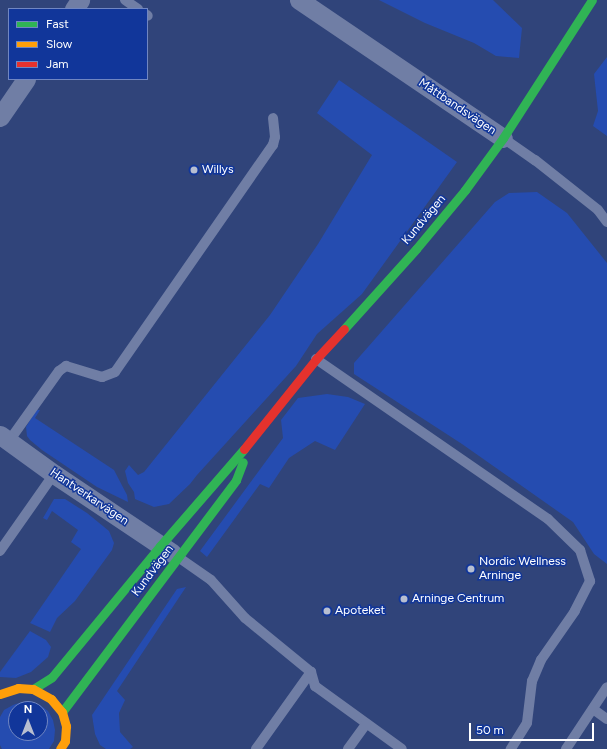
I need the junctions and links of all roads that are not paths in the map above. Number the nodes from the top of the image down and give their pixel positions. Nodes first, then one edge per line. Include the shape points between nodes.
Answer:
1 (125, 0) edge
2 (299, 0) edge
3 (592, 0) edge
4 (137, 8) edge
5 (25, 80) edge
6 (0, 117) edge
7 (273, 118) dead end
8 (503, 138) junction
9 (607, 222) edge
10 (316, 359) junction
11 (4, 438) edge
12 (253, 438) junction
13 (54, 474) junction
14 (160, 546) junction
15 (0, 551) edge
16 (178, 557) junction
17 (311, 672) junction
18 (607, 687) edge
19 (33, 689) junction
20 (0, 694) edge
21 (593, 709) junction
22 (62, 712) junction
23 (607, 719) edge
24 (366, 724) junction
25 (66, 746) edge
26 (256, 749) edge
27 (348, 749) edge
28 (402, 749) edge
29 (512, 749) edge
30 (566, 749) edge

1 - 4 lane
2 - 8 street, Måttbandsvägen
3 - 8 street, Kundvägen
5 - 6 street
7 - 11 lane via 273,145 115,372 102,377 66,366 59,371
8 - 9 lane, Måttbandsvägen via 598,210
8 - 10 street, Kundvägen via 465,190 416,249
10 - 12 street, Kundvägen
10 - 29 lane via 548,519 580,550 590,581 575,611 542,660 532,681 527,723
11 - 13 street, Hantverkarvägen
12 - 14 street, Kundvägen
12 - 16 street, Kundvägen via 236,480
13 - 14 street, Hantverkarvägen
13 - 15 lane
14 - 16 street, Hantverkarvägen
14 - 19 street, Kundvägen via 52,677
16 - 17 lane via 211,580 245,618
16 - 22 street, Kundvägen
17 - 24 lane via 315,686
17 - 26 lane
18 - 21 lane
19 - 20 street via 18,688
19 - 22 street via 51,698
21 - 23 lane
21 - 30 lane
22 - 25 street via 66,726
24 - 27 lane
24 - 28 lane

